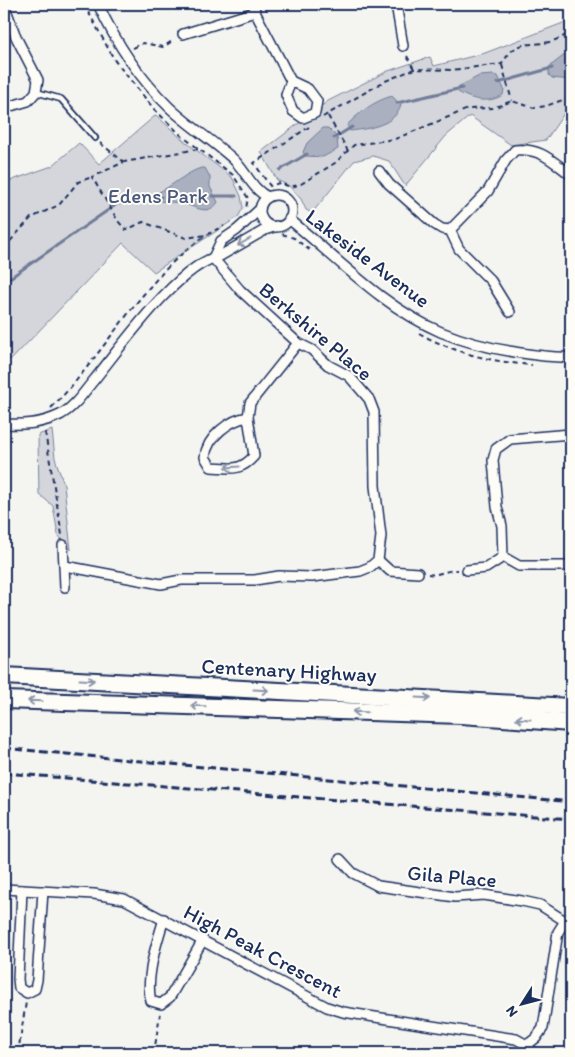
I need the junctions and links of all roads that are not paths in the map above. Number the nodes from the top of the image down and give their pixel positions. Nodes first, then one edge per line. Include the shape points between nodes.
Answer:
1 (4, 4) edge
2 (98, 4) edge
3 (396, 4) edge
4 (255, 8) edge
5 (183, 34) road end
6 (402, 46) road end
7 (291, 81) dead end
8 (36, 92) junction
9 (4, 108) edge
10 (95, 138) road end
11 (379, 171) dead end
12 (571, 175) edge
13 (268, 197) junction
14 (260, 209) junction
15 (289, 219) junction
16 (276, 226) junction
17 (450, 230) junction
18 (212, 258) junction
19 (510, 312) dead end
20 (298, 343) junction
21 (571, 357) edge
22 (248, 417) junction
23 (4, 424) edge
24 (571, 434) edge
25 (63, 545) road end
26 (503, 557) junction
27 (378, 560) junction
28 (65, 566) junction
29 (571, 566) edge
30 (467, 570) road end
31 (418, 573) road end
32 (66, 587) dead end
33 (4, 676) edge
34 (4, 700) edge
35 (568, 705) edge
36 (571, 722) edge
37 (340, 859) dead end
38 (4, 889) edge
39 (22, 890) junction
40 (43, 891) junction
41 (568, 918) edge
42 (164, 919) junction
43 (203, 940) junction
44 (527, 1045) junction
45 (533, 1053) edge

1 - 8 street via 16,37 38,80
2 - 13 street via 133,68 171,109 232,157 261,193
3 - 6 street
4 - 5 street
4 - 7 street
8 - 9 street via 28,102
8 - 10 lane via 61,99
11 - 17 street via 434,224 442,230
12 - 17 street via 531,149 515,150 488,191
13 - 14 street
13 - 15 street via 278,195 287,200 292,209
14 - 16 street via 263,220
14 - 18 street via 221,241
15 - 16 street
15 - 21 street, Lakeside Avenue via 367,285 440,332 483,347 552,358
16 -> 18 street
17 - 19 street via 459,249 491,281
18 - 20 street, Berkshire Place via 240,290
18 - 23 street via 175,284 69,410 44,422
20 - 22 street via 257,391 250,403
20 - 27 street, Berkshire Place via 349,376 369,399 374,412 375,486 381,536
22 -> 22 street via 254,456 246,465 234,469 211,467 205,457 210,443 230,422
24 - 26 street via 510,439 496,448 493,460
25 - 28 street
26 - 29 street via 519,566
26 - 30 street via 486,568
27 - 28 street via 360,571 312,577 181,580 162,584
27 - 31 street via 390,572
28 - 32 street
33 -> 35 highway, Centenary Highway
36 -> 34 highway, Centenary Highway via 461,715
37 - 41 street, Gila Place via 353,873 378,886 455,897 484,895 522,901
38 - 39 street, High Peak Crescent
39 - 40 street, High Peak Crescent
39 - 40 street via 18,979 19,988 27,993 35,989 37,980
40 - 42 street, High Peak Crescent via 124,898
41 - 44 street via 558,932 543,1028
42 - 43 street, High Peak Crescent
42 - 43 street via 148,990 151,1001 160,1004 170,997
43 - 44 street, High Peak Crescent via 327,1007 516,1039
44 - 45 street

